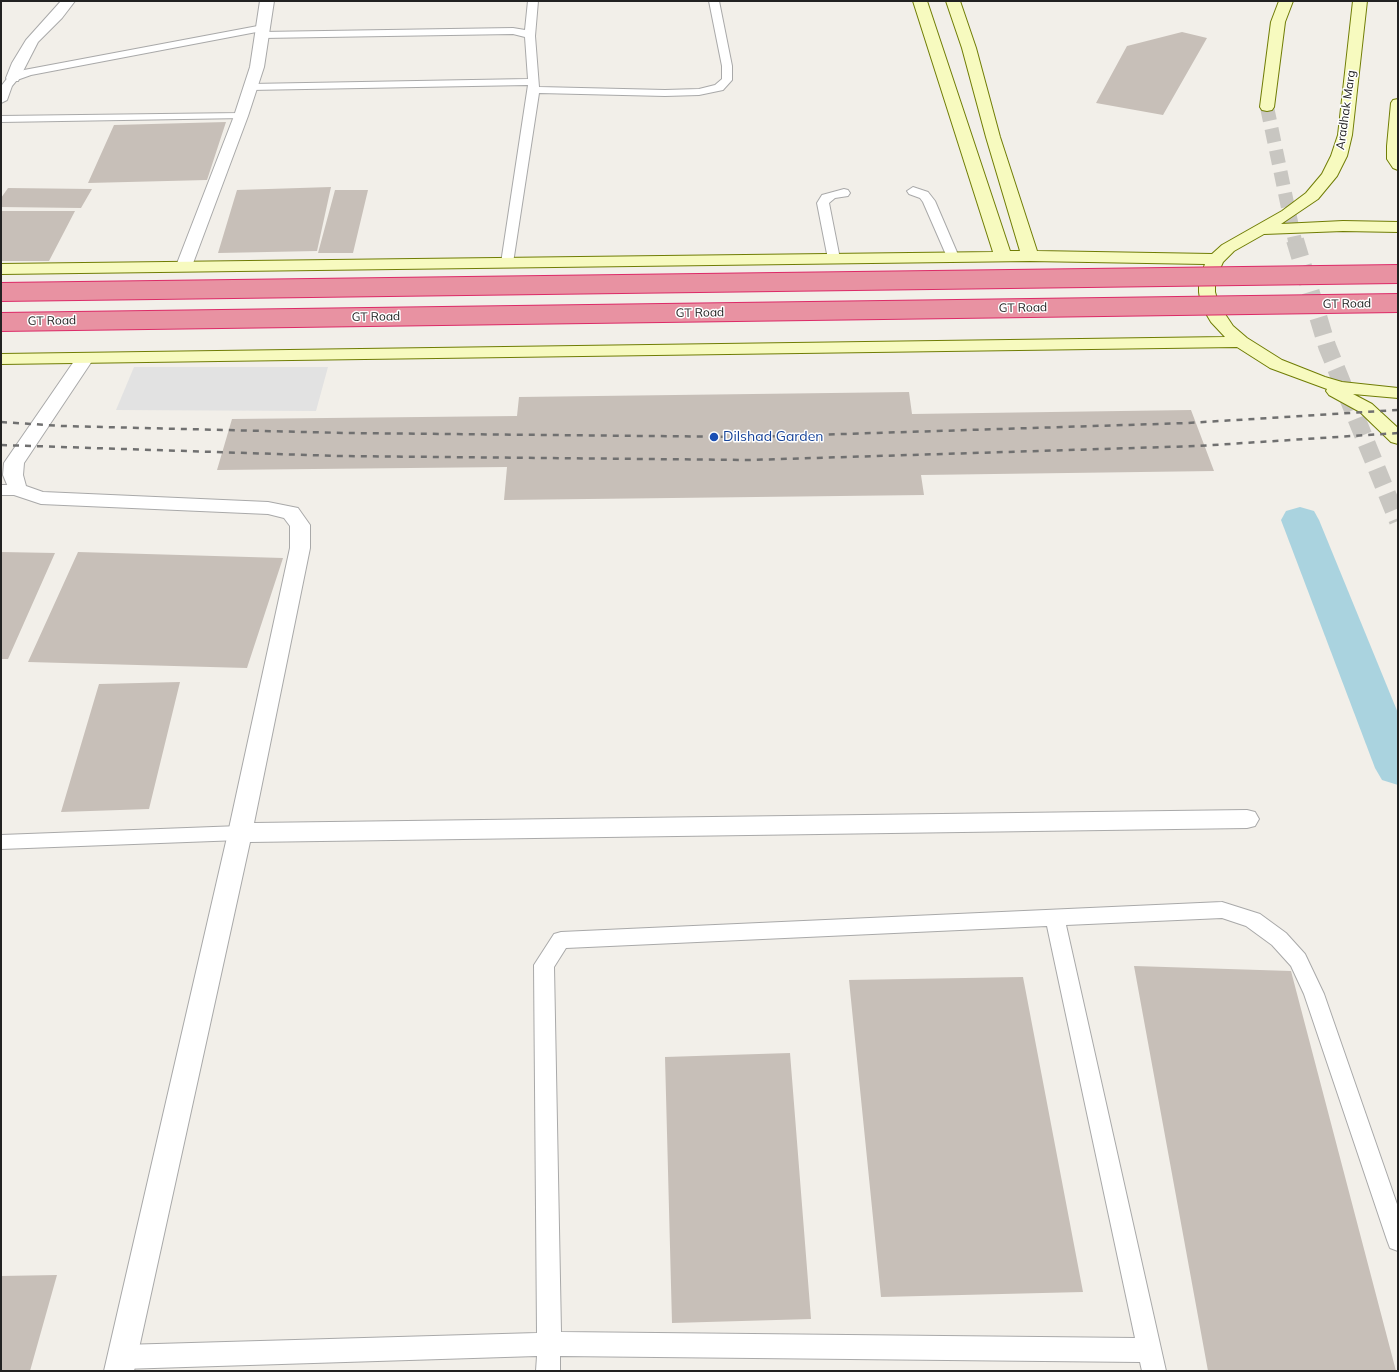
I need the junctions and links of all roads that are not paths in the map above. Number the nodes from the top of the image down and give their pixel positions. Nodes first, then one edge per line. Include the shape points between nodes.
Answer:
1 (68, 1) edge
2 (267, 1) edge
3 (533, 1) edge
4 (714, 1) edge
5 (920, 1) edge
6 (953, 1) edge
7 (1286, 1) edge
8 (1360, 1) edge
9 (263, 32) junction
10 (530, 36) junction
11 (13, 78) junction
12 (534, 86) junction
13 (250, 87) junction
14 (1, 100) edge
15 (1398, 103) edge
16 (1267, 107) tunnel mouth
17 (241, 116) junction
18 (1, 119) edge
19 (1398, 165) edge
20 (913, 191) dead end
21 (844, 193) dead end
22 (1398, 227) edge
23 (1259, 230) junction
24 (1003, 256) junction
25 (1030, 256) junction
26 (953, 257) junction
27 (834, 258) junction
28 (1216, 259) junction
29 (507, 263) junction
30 (184, 266) junction
31 (1, 269) edge
32 (1398, 274) edge
33 (1, 292) edge
34 (1398, 303) edge
35 (1, 322) edge
36 (1241, 342) junction
37 (85, 358) junction
38 (1, 359) edge
39 (1319, 381) junction
40 (1398, 393) edge
41 (1398, 438) edge
42 (10, 490) edge
43 (1247, 819) dead end
44 (240, 834) junction
45 (1, 842) edge
46 (1055, 917) junction
47 (1398, 1240) edge
48 (549, 1344) junction
49 (1152, 1360) edge
50 (120, 1364) edge
51 (548, 1371) edge

1 - 11 street via 32,40
2 - 9 street
3 - 10 lane
4 - 12 lane via 727,66 727,80 720,88 699,92 665,93
5 - 24 main road
6 - 25 main road via 970,48 993,137
7 - 16 main road via 1278,22
8 - 23 main road, Aradhak Marg via 1345,135 1340,156 1329,176 1312,196 1288,214
9 - 10 lane via 513,31 524,32
9 - 11 lane via 57,66
9 - 13 street
10 - 12 lane
11 - 14 lane
12 - 13 lane
12 - 29 lane
13 - 17 street
15 - 19 main road via 1394,146
17 - 18 lane
17 - 30 street
20 - 26 lane via 924,195 929,201
21 - 27 lane via 832,195 823,203
22 - 23 main road via 1343,226
23 - 28 main road, Aradhak Marg via 1228,248
24 - 25 main road
24 - 26 main road
25 - 28 main road
26 - 27 main road
27 - 29 main road
28 - 36 main road via 1207,280 1210,305 1227,330
29 - 30 main road
30 - 31 main road
32 - 33 highway, bridge
34 - 35 highway, GT Road, bridge
36 - 37 main road
36 - 39 main road via 1276,364
37 - 38 main road
37 - 42 street via 14,463
39 - 40 main road via 1370,392
39 - 41 main road via 1366,408
42 - 44 street via 41,498 268,508 291,513 300,525 300,548
43 - 44 street
44 - 45 lane
44 - 50 street
46 - 47 lane via 1222,910 1253,920 1278,939 1298,960 1314,994
46 - 48 lane via 561,940 544,965
46 - 49 lane
48 - 49 lane
48 - 50 lane
48 - 51 lane

